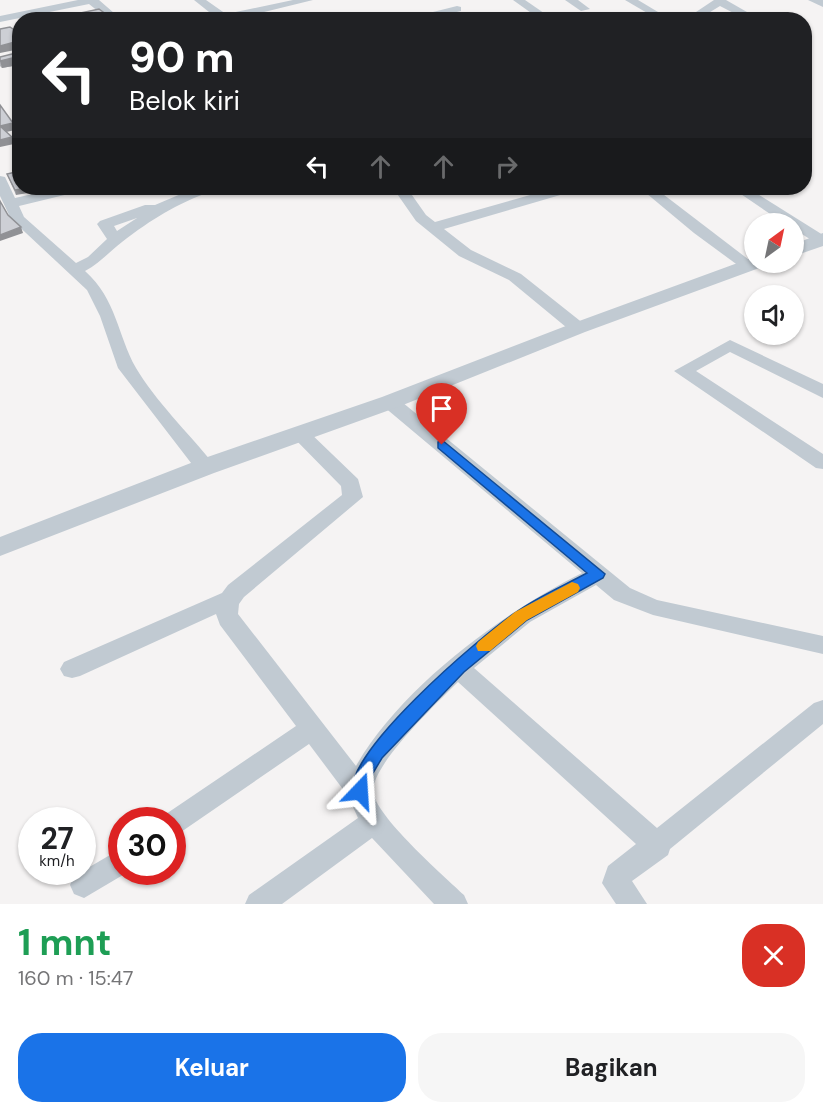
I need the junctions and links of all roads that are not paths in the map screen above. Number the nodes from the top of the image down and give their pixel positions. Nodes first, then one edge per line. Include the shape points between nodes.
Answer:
1 (92, 0) edge
2 (200, 0) edge
3 (308, 0) edge
4 (445, 0) edge
5 (518, 0) edge
6 (570, 0) edge
7 (630, 0) edge
8 (813, 0) edge
9 (720, 1) edge
10 (823, 4) edge
11 (457, 9) junction
12 (585, 9) dead end
13 (36, 12) edge
14 (107, 12) edge
15 (216, 12) edge
16 (256, 12) edge
17 (443, 12) edge
18 (462, 12) edge
19 (537, 12) edge
20 (652, 12) edge
21 (702, 12) edge
22 (741, 12) edge
23 (0, 180) edge
24 (46, 195) edge
25 (188, 195) edge
26 (406, 195) edge
27 (545, 195) edge
28 (656, 195) edge
29 (750, 195) edge
30 (11, 203) junction
31 (433, 227) junction
32 (822, 240) edge
33 (804, 246) edge
34 (744, 258) edge
35 (744, 267) edge
36 (76, 270) junction
37 (578, 328) junction
38 (823, 392) edge
39 (390, 402) junction
40 (299, 433) junction
41 (823, 463) edge
42 (205, 467) junction
43 (0, 547) edge
44 (598, 574) junction
45 (229, 599) junction
46 (823, 645) edge
47 (458, 668) junction
48 (72, 669) dead end
49 (823, 710) edge
50 (311, 729) junction
51 (360, 791) junction
52 (186, 814) edge
53 (374, 822) junction
54 (658, 846) junction
55 (259, 904) edge
56 (454, 904) edge
57 (633, 904) edge

1 - 13 street
1 - 14 street
2 - 15 street
3 - 16 street
4 - 11 street
5 - 19 street
6 - 12 street
7 - 20 street
8 - 10 street
9 - 21 street
9 - 22 street
11 - 17 street
11 - 18 street
23 - 30 street
24 - 30 street
25 - 36 street via 170,202
26 - 31 street via 421,218
27 - 31 street
28 - 34 street via 699,230
29 - 32 street
30 - 36 street via 28,230
31 - 37 street via 465,253 515,277
32 - 33 street
35 - 37 street
36 - 42 street via 102,301 128,368 139,385
37 - 39 street
38 - 41 street via 730,345 683,371
39 - 40 street
39 - 44 street
40 - 42 street
40 - 45 street via 351,484 354,497
42 - 43 street
44 - 46 street via 622,594 653,607
44 - 47 street via 521,616
45 - 48 street
45 - 50 street via 228,619
47 - 51 street via 376,753 365,771
47 - 54 street
49 - 54 street
50 - 51 street
50 - 52 street
51 - 53 street
53 - 55 street
53 - 56 street
54 - 57 street via 616,879

